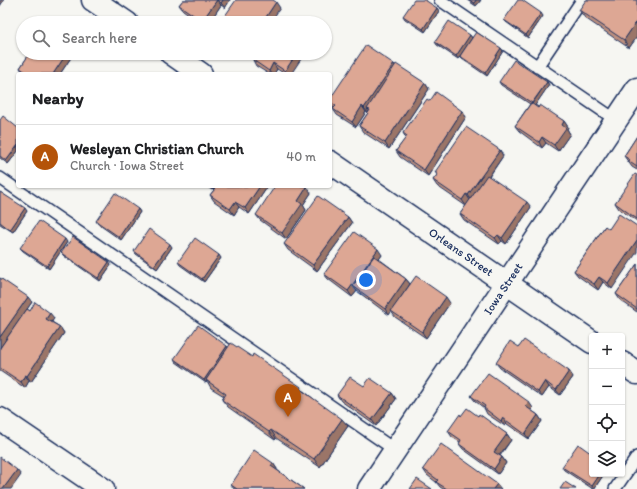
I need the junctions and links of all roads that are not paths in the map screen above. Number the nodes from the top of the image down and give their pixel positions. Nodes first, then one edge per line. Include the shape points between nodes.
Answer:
1 (93, 0) edge
2 (440, 0) edge
3 (582, 0) edge
4 (117, 16) edge
5 (181, 60) edge
6 (537, 67) junction
7 (198, 72) edge
8 (637, 89) edge
9 (616, 120) junction
10 (332, 163) edge
11 (0, 178) edge
12 (507, 284) junction
13 (589, 340) edge
14 (625, 365) edge
15 (637, 373) edge
16 (0, 419) edge
17 (395, 450) junction
18 (637, 457) edge
19 (103, 489) edge
20 (369, 489) edge
21 (615, 489) edge

1 - 4 street
2 - 6 lane
3 - 6 lane
5 - 7 street
6 - 9 lane
8 - 9 street, Iowa Street
9 - 12 street, Iowa Street
10 - 12 street, Orleans Street
11 - 17 lane
12 - 13 street, Orleans Street
12 - 17 street, Iowa Street
14 - 15 street
16 - 19 street
17 - 20 street, Iowa Street
18 - 21 lane

